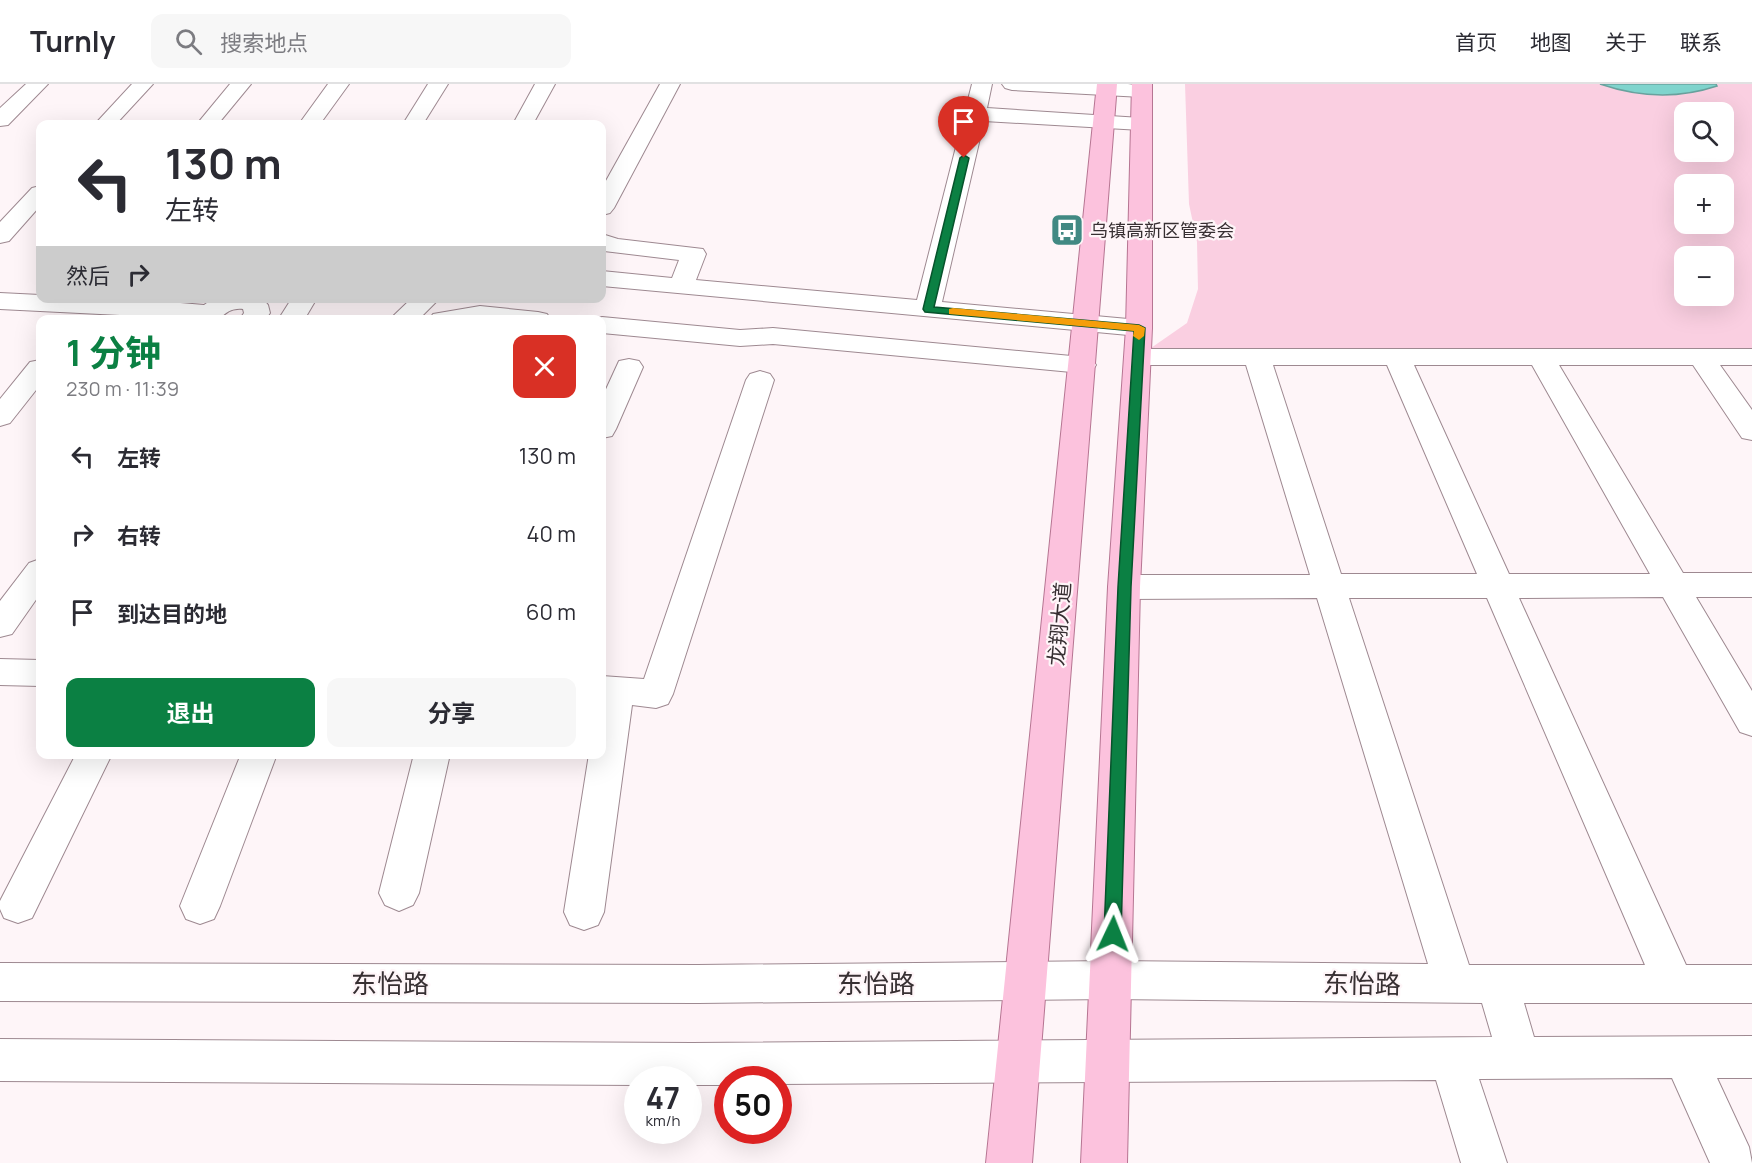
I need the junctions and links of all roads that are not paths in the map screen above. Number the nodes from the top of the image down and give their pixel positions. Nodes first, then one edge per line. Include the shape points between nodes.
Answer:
1 (38, 84) edge
2 (143, 84) edge
3 (241, 84) edge
4 (339, 84) edge
5 (438, 84) edge
6 (545, 84) edge
7 (670, 84) edge
8 (982, 84) edge
9 (1012, 84) edge
10 (1106, 99) edge
11 (1142, 100) edge
12 (975, 114) junction
13 (0, 120) edge
14 (109, 120) edge
15 (210, 120) edge
16 (312, 120) edge
17 (416, 120) edge
18 (525, 120) edge
19 (36, 197) edge
20 (606, 201) edge
21 (0, 236) edge
22 (606, 243) edge
23 (606, 279) edge
24 (681, 286) junction
25 (0, 301) edge
26 (36, 301) edge
27 (63, 303) edge
28 (232, 303) edge
29 (422, 303) edge
30 (177, 304) edge
31 (928, 309) junction
32 (86, 312) edge
33 (206, 315) edge
34 (210, 315) edge
35 (408, 315) edge
36 (474, 315) edge
37 (490, 315) edge
38 (1086, 324) junction
39 (606, 326) edge
40 (1138, 343) junction
41 (1541, 357) junction
42 (1701, 357) junction
43 (1752, 357) edge
44 (1257, 358) junction
45 (1397, 358) junction
46 (629, 367) dead end
47 (36, 373) edge
48 (1081, 374) junction
49 (760, 380) dead end
50 (0, 417) edge
51 (606, 420) edge
52 (1752, 431) edge
53 (36, 577) edge
54 (1752, 585) edge
55 (1674, 586) junction
56 (1124, 587) junction
57 (1498, 587) junction
58 (1329, 588) junction
59 (0, 625) edge
60 (0, 672) edge
61 (36, 673) edge
62 (609, 690) edge
63 (606, 717) edge
64 (1752, 722) edge
65 (91, 759) edge
66 (257, 759) edge
67 (431, 759) edge
68 (601, 759) edge
69 (399, 893) dead end
70 (18, 905) dead end
71 (200, 906) dead end
72 (584, 912) dead end
73 (1111, 980) junction
74 (0, 982) edge
75 (1026, 983) junction
76 (1455, 984) junction
77 (1497, 984) junction
78 (1674, 984) junction
79 (1752, 984) edge
80 (1752, 1057) edge
81 (1519, 1058) junction
82 (1685, 1058) junction
83 (1451, 1059) junction
84 (0, 1060) edge
85 (1017, 1060) junction
86 (1108, 1060) junction
87 (1009, 1163) edge
88 (1104, 1163) edge
89 (1485, 1163) edge
90 (1733, 1163) edge

1 - 13 street
2 - 14 street
3 - 15 street
4 - 16 street
5 - 17 street
6 - 18 street
7 - 20 street
8 - 12 street
9 - 10 street
10 - 11 street
10 - 11 street
10 - 12 street
10 - 38 main road, 龙翔大道
11 - 40 main road
12 - 31 street
19 - 21 street
22 - 24 street via 694,254
23 - 24 street
24 - 31 street
25 - 26 street
27 - 32 street
28 - 34 street via 221,305
29 - 35 street
30 - 32 street
30 - 33 street
31 - 38 street
36 - 37 street
38 - 40 street
38 - 48 main road, 龙翔大道
39 - 48 street via 740,338 772,353
40 - 44 street
40 - 56 main road
41 - 42 street
41 - 45 street
41 - 55 street
42 - 43 street
42 - 52 street
44 - 45 street
44 - 58 street
45 - 57 street
46 - 51 street
47 - 50 street
48 - 75 main road, 龙翔大道
49 - 62 street via 656,694
53 - 59 street
54 - 55 street
55 - 57 street
55 - 64 street
56 - 58 street
56 - 73 main road
57 - 58 street
57 - 78 street
58 - 76 street
60 - 61 street
62 - 63 street
65 - 70 street
66 - 71 street
67 - 69 street
68 - 72 street
73 - 75 street, 东怡路
73 - 76 street, 东怡路
73 - 86 main road
74 - 75 street, 东怡路
75 - 85 main road, 龙翔大道
76 - 77 street, 东怡路
77 - 78 street, 东怡路
77 - 81 street
78 - 79 street, 东怡路
80 - 82 street
81 - 82 street
81 - 83 street
82 - 90 street
83 - 86 street
83 - 89 street
84 - 85 street via 680,1064
85 - 86 street
85 - 87 main road, 龙翔大道
86 - 88 main road

